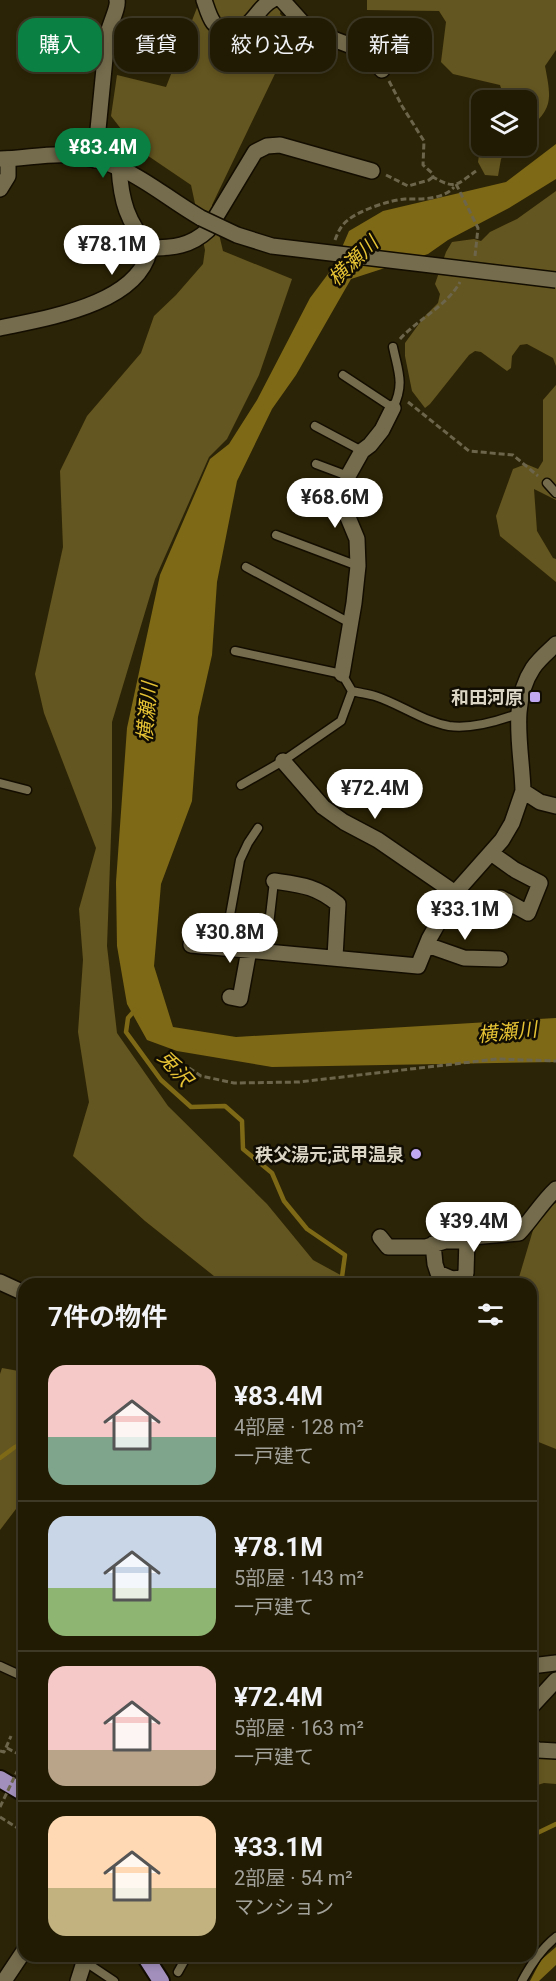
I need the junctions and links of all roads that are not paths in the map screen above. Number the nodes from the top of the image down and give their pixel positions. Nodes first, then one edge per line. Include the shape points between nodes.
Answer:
1 (204, 0) edge
2 (272, 0) edge
3 (282, 0) edge
4 (122, 2) edge
5 (348, 45) edge
6 (4, 159) edge
7 (95, 160) junction
8 (119, 167) junction
9 (372, 171) road end
10 (0, 189) edge
11 (150, 248) junction
12 (556, 280) edge
13 (0, 328) edge
14 (393, 346) road end
15 (343, 375) dead end
16 (396, 402) junction
17 (315, 426) dead end
18 (362, 451) junction
19 (316, 464) dead end
20 (348, 476) junction
21 (547, 483) road end
22 (556, 493) edge
23 (276, 536) dead end
24 (358, 566) junction
25 (246, 567) dead end
26 (350, 623) junction
27 (556, 644) edge
28 (235, 651) dead end
29 (342, 674) junction
30 (352, 691) junction
31 (517, 714) junction
32 (282, 761) junction
33 (0, 783) edge
34 (241, 785) dead end
35 (27, 790) dead end
36 (523, 791) junction
37 (556, 806) edge
38 (258, 828) dead end
39 (491, 853) junction
40 (274, 881) joint
41 (455, 893) junction
42 (501, 898) dead end
43 (191, 945) dead end
44 (427, 945) junction
45 (224, 948) junction
46 (249, 950) junction
47 (266, 951) junction
48 (335, 957) junction
49 (500, 959) dead end
50 (230, 997) dead end
51 (556, 1188) edge
52 (380, 1237) dead end
53 (467, 1238) junction
54 (433, 1244) junction
55 (450, 1278) edge
56 (462, 1278) edge
57 (0, 1282) edge
58 (18, 1290) edge
59 (556, 1663) edge
60 (537, 1665) edge
61 (0, 1666) edge
62 (18, 1674) edge
63 (556, 1680) edge
64 (537, 1701) edge
65 (537, 1750) edge
66 (556, 1751) edge
67 (0, 1779) edge
68 (18, 1790) edge
69 (556, 1937) edge
70 (537, 1957) edge
71 (18, 1960) edge
72 (84, 1962) edge
73 (89, 1962) edge
74 (150, 1962) edge
75 (184, 1962) edge
76 (533, 1962) edge
77 (178, 1972) dead end
78 (4, 1981) edge
79 (78, 1981) edge
80 (114, 1981) edge
81 (161, 1981) edge
82 (522, 1981) edge

1 - 2 street via 213,22 225,30 244,28
3 - 5 street via 309,30
4 - 7 street via 108,26
6 - 7 street via 68,155
6 - 10 street via 8,176
7 - 8 street
8 - 11 street via 126,211
8 - 12 street, bridge via 226,231 272,246
9 - 11 street via 280,146 267,146 255,152 208,230 188,244
11 - 13 street via 134,279 110,297
14 - 16 lane via 400,380
15 - 16 lane
16 - 18 street via 382,430
17 - 18 lane
18 - 20 street
19 - 20 lane
20 - 24 street via 347,515 357,539
21 - 22 lane
23 - 24 lane
24 - 26 street
25 - 26 lane
26 - 29 street
27 - 31 street via 528,677
28 - 29 lane
29 - 30 lane
30 - 31 lane via 448,725 501,720
30 - 32 lane via 341,721
31 - 36 street
32 - 34 lane
32 - 41 street via 323,807
33 - 35 lane
36 - 37 street
36 - 39 street via 512,823
38 - 45 lane via 240,860
39 - 41 street
39 - 42 street via 540,883 528,913
40 - 47 lane
40 - 48 street via 310,886 338,904
41 - 44 street
43 - 45 street
44 - 48 street via 418,966
44 - 49 street via 464,958
45 - 46 street
46 - 47 street
46 - 50 street via 240,999
47 - 48 street
51 - 53 street via 519,1233
52 - 54 street via 388,1247
53 - 54 street
53 - 56 street via 466,1273
54 - 55 street via 438,1273
57 - 58 street
59 - 60 street
61 - 62 lane
63 - 64 street
65 - 66 street
67 - 68 highway
69 - 70 lane
71 - 78 street
72 - 79 street
73 - 80 lane
74 - 81 highway
75 - 77 lane
76 - 82 lane

